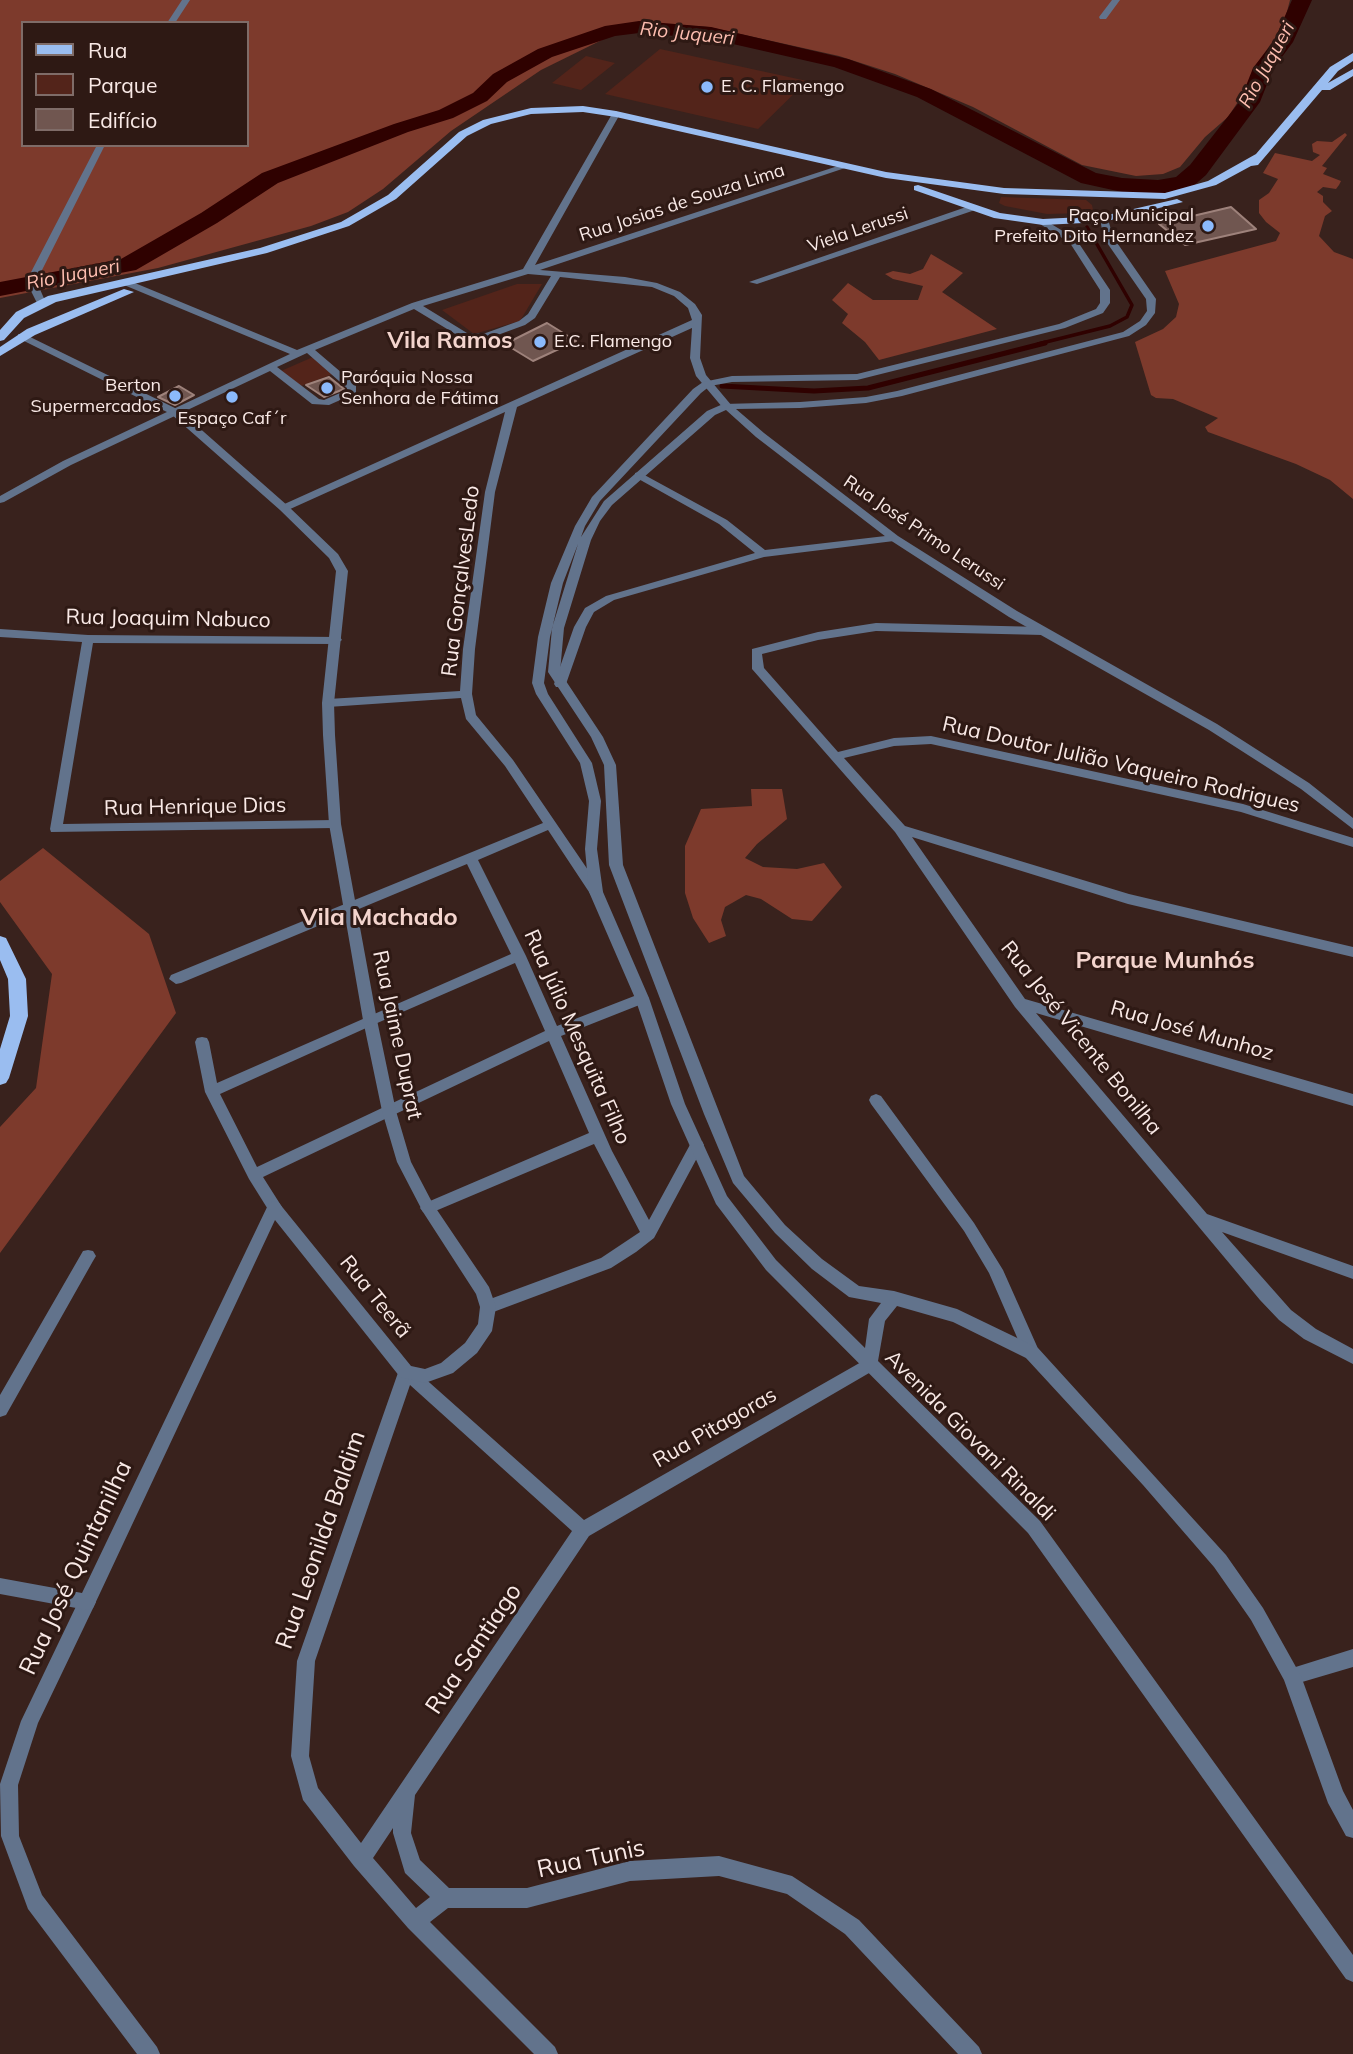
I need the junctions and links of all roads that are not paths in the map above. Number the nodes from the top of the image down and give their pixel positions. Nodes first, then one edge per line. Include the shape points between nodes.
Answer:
1 (186, 0) edge
2 (1116, 0) edge
3 (1103, 17) dead end
4 (172, 21) edge
5 (1353, 56) edge
6 (1353, 72) edge
7 (1309, 100) junction
8 (616, 114) junction
9 (100, 147) edge
10 (1262, 155) junction
11 (847, 166) junction
12 (886, 175) junction
13 (1004, 191) junction
14 (1082, 194) junction
15 (972, 208) junction
16 (1103, 219) junction
17 (1043, 222) junction
18 (183, 270) junction
19 (527, 271) junction
20 (557, 275) junction
21 (754, 282) dead end
22 (127, 283) junction
23 (140, 287) junction
24 (46, 301) junction
25 (415, 305) junction
26 (68, 316) junction
27 (698, 321) junction
28 (10, 324) junction
29 (0, 337) edge
30 (22, 337) junction
31 (0, 352) edge
32 (303, 352) junction
33 (272, 368) junction
34 (707, 384) junction
35 (512, 405) junction
36 (727, 406) junction
37 (175, 412) junction
38 (639, 475) junction
39 (0, 500) edge
40 (284, 508) junction
41 (894, 538) junction
42 (763, 554) junction
43 (1043, 631) junction
44 (0, 633) edge
45 (88, 639) junction
46 (336, 640) junction
47 (560, 684) junction
48 (541, 690) junction
49 (466, 694) junction
50 (328, 703) junction
51 (837, 756) junction
52 (335, 824) junction
53 (549, 825) junction
54 (1353, 825) edge
55 (900, 829) junction
56 (1353, 843) edge
57 (470, 857) junction
58 (619, 873) junction
59 (595, 886) junction
60 (350, 905) junction
61 (631, 906) junction
62 (604, 909) junction
63 (0, 942) edge
64 (1353, 952) edge
65 (519, 956) junction
66 (176, 979) dead end
67 (642, 998) junction
68 (1020, 1003) junction
69 (370, 1020) junction
70 (554, 1033) junction
71 (202, 1042) dead end
72 (0, 1078) edge
73 (212, 1092) junction
74 (876, 1100) dead end
75 (1353, 1100) edge
76 (389, 1111) junction
77 (598, 1136) junction
78 (697, 1145) junction
79 (254, 1175) junction
80 (274, 1207) junction
81 (428, 1208) junction
82 (1200, 1219) junction
83 (649, 1234) junction
84 (88, 1256) dead end
85 (1353, 1273) edge
86 (894, 1298) junction
87 (488, 1307) junction
88 (1032, 1353) junction
89 (1353, 1357) edge
90 (870, 1364) junction
91 (406, 1372) junction
92 (0, 1410) edge
93 (583, 1530) junction
94 (0, 1586) edge
95 (87, 1602) junction
96 (1353, 1658) edge
97 (1292, 1676) junction
98 (406, 1795) junction
99 (1353, 1829) edge
100 (361, 1859) junction
101 (445, 1898) junction
102 (415, 1921) junction
103 (1353, 1972) edge
104 (150, 2054) edge
105 (548, 2054) edge
106 (972, 2054) edge

1 - 4 street
2 - 3 street
5 - 7 main road via 1334,69
6 - 7 main road
7 - 10 main road
8 - 11 main road
8 - 18 main road via 557,108 487,122 463,134 392,197 357,218 312,237
8 - 19 street
9 - 24 street via 34,276 34,287
10 - 14 main road via 1188,191 1132,197
10 - 16 main road via 1245,173 1194,198
11 - 12 main road
11 - 19 street, Rua Josias de Souza Lima
12 - 13 main road
12 - 15 main road
13 - 14 main road
13 - 15 main road via 983,195
14 - 16 main road via 1099,206
15 - 17 main road
15 - 21 street, Viela Lerussi
16 - 17 main road
16 - 36 street via 1108,237 1151,299 1152,311 1126,334 877,398
17 - 34 street via 1073,241 1105,290 1100,311 1085,319 856,377 732,379
18 - 22 main road
18 - 23 main road
19 - 20 street
19 - 25 street, Rua Josias de Souza Lima
20 - 25 street via 532,316 484,337 465,336
20 - 27 street via 654,285 692,306
22 - 23 street
22 - 24 main road
23 - 26 main road
23 - 32 street
24 - 26 main road via 68,306
24 - 28 main road
25 - 32 street, Rua Josias de Souza Lima
26 - 30 main road
27 - 34 street, Rua José Primo Lerussi via 695,358
27 - 35 street
28 - 29 main road
28 - 30 main road
30 - 31 main road
30 - 37 street, Rua Jaime Duprat
32 - 33 street, Rua Josias de Souza Lima
32 - 33 street via 352,391 325,403 316,402
33 - 37 street, Rua Josias de Souza Lima
34 - 36 street, Rua José Primo Lerussi
34 - 48 street via 596,499 580,526 557,583 544,637
35 - 40 street
35 - 49 street, Rua GonçalvesLedo via 490,492
36 - 38 street via 710,413
36 - 41 street, Rua José Primo Lerussi
37 - 39 street, Rua Josias de Souza Lima
37 - 40 street, Rua Jaime Duprat
38 - 42 street via 723,522
38 - 47 street via 604,507 585,540 558,628 554,672
40 - 46 street, Rua Jaime Duprat via 334,556 342,571
41 - 42 street
41 - 43 street, Rua José Primo Lerussi
42 - 47 street via 598,603 580,627
43 - 51 street, Rua José Vicente Bonilha via 876,627 756,652 758,669
43 - 54 street, Rua José Primo Lerussi via 1213,727 1305,786
44 - 45 street, Rua Joaquim Nabuco
45 - 46 street, Rua Joaquim Nabuco
45 - 52 street, Rua Henrique Dias via 56,829
46 - 50 street, Rua Jaime Duprat
47 - 48 street
47 - 58 street via 597,737 610,765
48 - 59 street, Avenida Giovani Rinaldi via 586,763 595,801 590,849
49 - 50 street
49 - 53 street, Rua GonçalvesLedo via 470,716 509,763
50 - 52 street, Rua Jaime Duprat
51 - 55 street, Rua José Vicente Bonilha
51 - 56 street, Rua Doutor Julião Vaqueiro Rodrigues via 894,742 931,740 1243,808
52 - 60 street, Rua Jaime Duprat
53 - 57 street
53 - 59 street, Rua GonçalvesLedo
55 - 64 street via 1128,899
55 - 68 street, Rua José Vicente Bonilha
57 - 60 street
57 - 65 street, Rua Júlio Mesquita Filho
58 - 59 street via 600,868
58 - 61 street
59 - 62 street, Avenida Giovani Rinaldi
60 - 66 street
60 - 69 street, Rua Jaime Duprat
61 - 62 street via 619,917
61 - 86 street via 738,1179 817,1264 855,1292
62 - 67 street, Avenida Giovani Rinaldi
63 - 72 main road via 16,979 19,1016
65 - 69 street
65 - 70 street, Rua Júlio Mesquita Filho
67 - 70 street
67 - 78 street, Avenida Giovani Rinaldi
68 - 75 street, Rua José Munhoz
68 - 82 street, Rua José Vicente Bonilha
69 - 73 street
69 - 76 street, Rua Jaime Duprat
70 - 76 street
70 - 77 street, Rua Júlio Mesquita Filho
71 - 73 street, Rua Teerã
73 - 79 street, Rua Teerã
74 - 88 street via 969,1227 995,1270
76 - 79 street
76 - 81 street, Rua Jaime Duprat via 404,1161
77 - 81 street
77 - 83 street, Rua Júlio Mesquita Filho
78 - 83 street
78 - 90 street, Avenida Giovani Rinaldi via 721,1200 771,1265
79 - 80 street, Rua Teerã
80 - 91 street, Rua Teerã
80 - 95 street, Rua José Quintanilha
81 - 87 street, Rua Jaime Duprat
82 - 85 street
82 - 89 street, Rua José Vicente Bonilha via 1285,1315
83 - 87 street via 606,1263
84 - 92 street
86 - 88 street via 957,1316
86 - 90 street via 877,1319
87 - 91 street via 486,1326 471,1348 447,1368 425,1376
88 - 97 street via 1220,1561
90 - 93 street, Rua Pitagoras
90 - 103 street, Avenida Giovani Rinaldi via 1034,1527
91 - 93 street, Rua Teerã
91 - 100 street, Rua Leonilda Baldim via 306,1661 300,1756 310,1793
93 - 98 street, Rua Santiago
94 - 95 street
95 - 104 street, Rua José Quintanilha via 30,1721 13,1772 10,1836 35,1902
96 - 97 street
97 - 99 street via 1335,1796
98 - 100 street
98 - 101 street via 402,1833 412,1866
100 - 102 street, Rua Leonilda Baldim
101 - 102 street
101 - 106 street, Rua Tunis via 527,1898 630,1871 719,1867 792,1886 852,1927
102 - 105 street, Rua Leonilda Baldim

